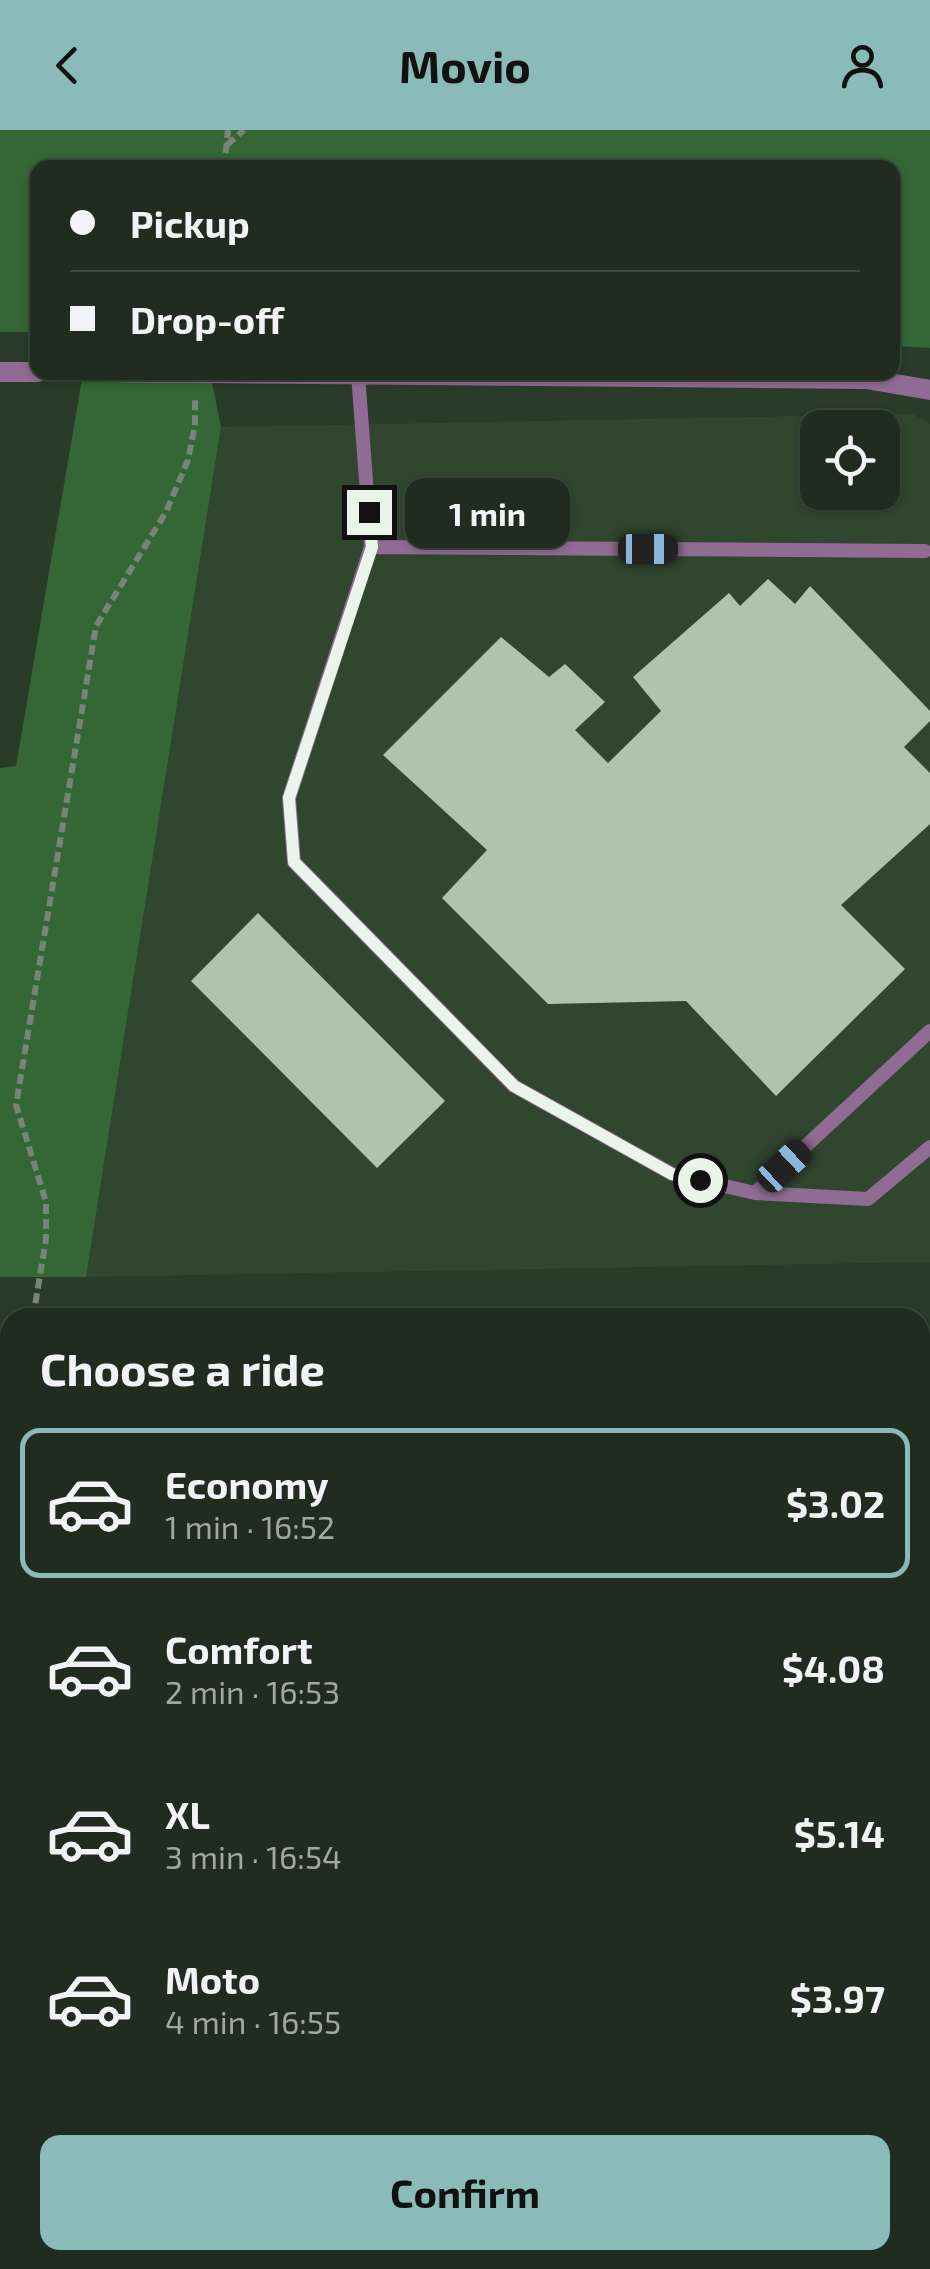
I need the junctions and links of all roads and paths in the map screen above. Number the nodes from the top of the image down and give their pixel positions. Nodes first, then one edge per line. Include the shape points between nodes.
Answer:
1 (228, 130) edge
2 (244, 130) edge
3 (227, 145) junction
4 (225, 160) edge
5 (0, 372) edge
6 (30, 372) edge
7 (194, 380) edge
8 (358, 380) edge
9 (877, 380) edge
10 (930, 390) edge
11 (372, 547) junction
12 (925, 550) dead end
13 (930, 1031) edge
14 (930, 1146) edge
15 (754, 1193) junction
16 (34, 1308) edge

1 - 3 path
2 - 3 path
3 - 4 path
5 - 6 street
7 - 16 path via 196,425 188,460 166,512 96,626 16,1106 46,1202
8 - 11 lane
9 - 10 street
11 - 12 lane
11 - 15 lane via 289,798 294,862 514,1086 672,1174
13 - 15 lane
14 - 15 lane via 868,1198

